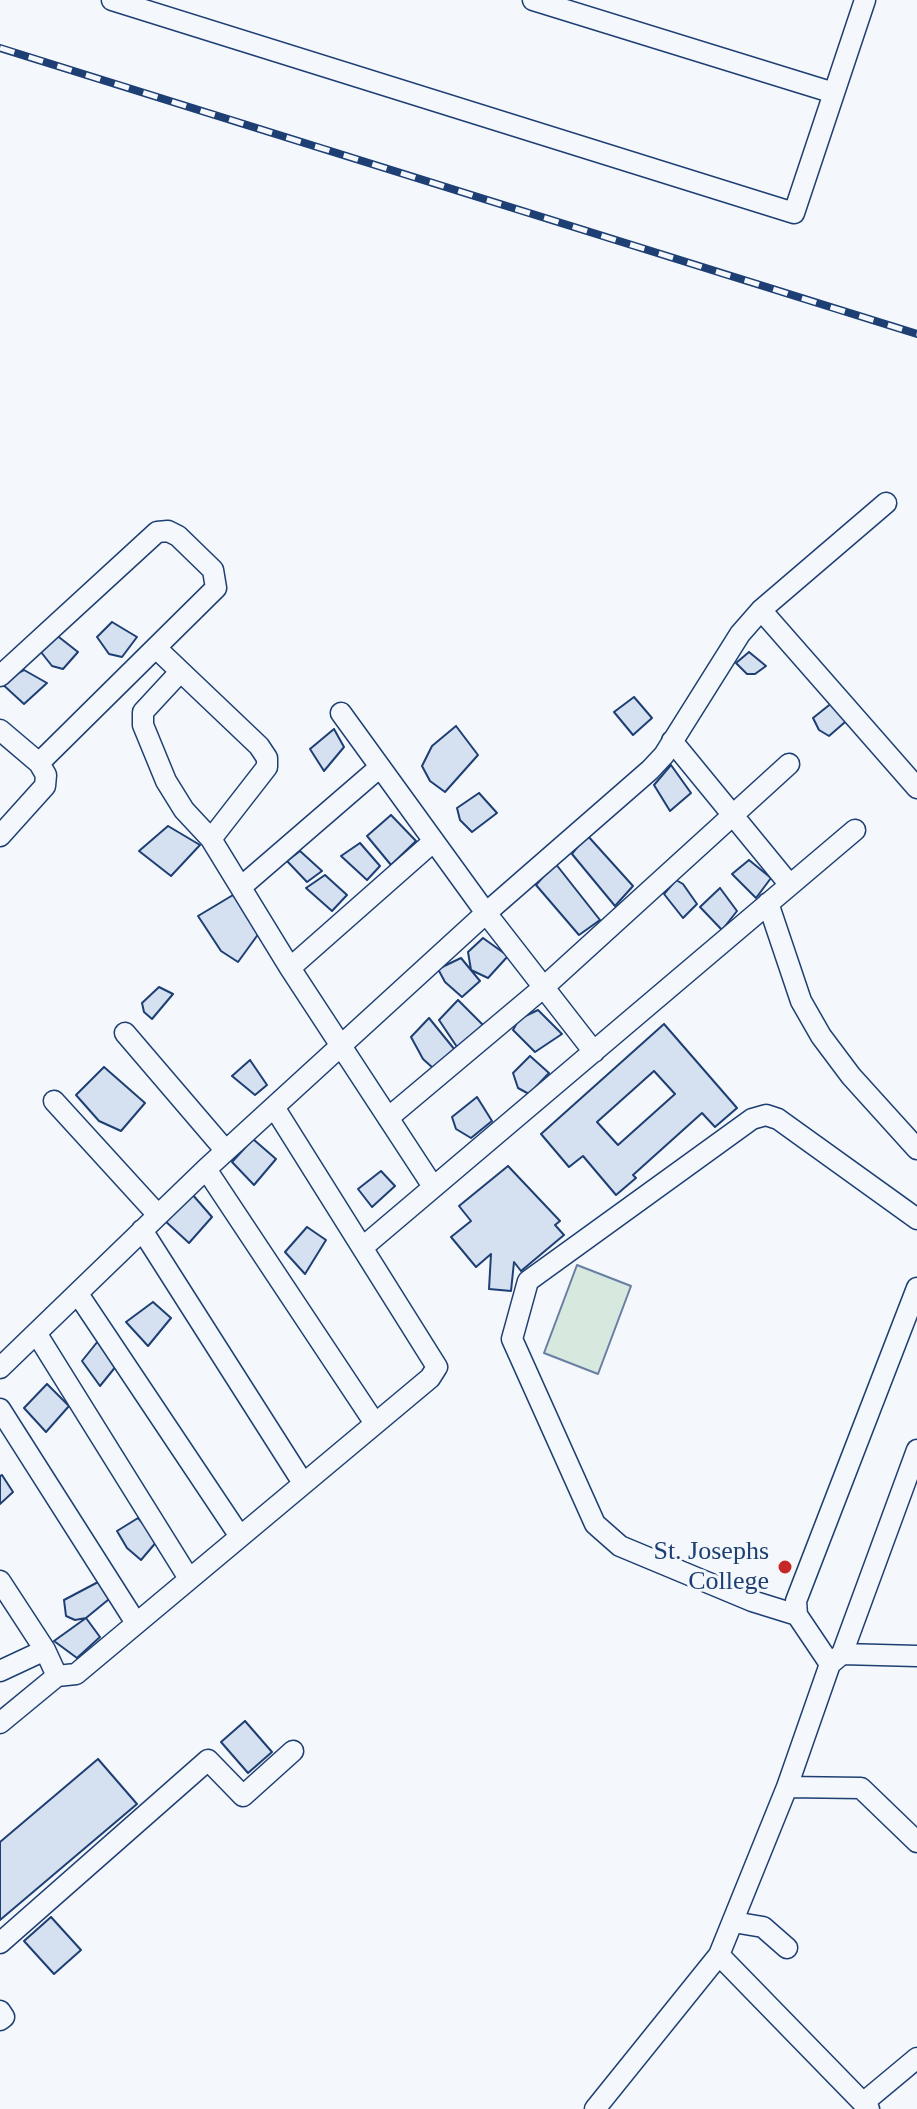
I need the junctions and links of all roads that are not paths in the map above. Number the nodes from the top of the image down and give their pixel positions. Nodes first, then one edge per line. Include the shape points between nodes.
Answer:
1 (112, 0) edge
2 (533, 0) edge
3 (865, 0) edge
4 (834, 93) junction
5 (886, 503) dead end
6 (761, 610) junction
7 (156, 648) junction
8 (180, 672) junction
9 (0, 676) edge
10 (341, 713) dead end
11 (0, 730) edge
12 (672, 741) junction
13 (39, 763) junction
14 (789, 764) dead end
15 (380, 767) junction
16 (917, 788) edge
17 (732, 814) junction
18 (855, 830) dead end
19 (0, 836) edge
20 (211, 839) junction
21 (434, 841) junction
22 (790, 885) junction
23 (241, 887) junction
24 (768, 903) junction
25 (486, 913) junction
26 (290, 968) junction
27 (544, 987) junction
28 (125, 1033) dead end
29 (341, 1046) junction
30 (594, 1052) junction
31 (54, 1101) dead end
32 (274, 1107) junction
33 (388, 1118) junction
34 (917, 1149) edge
35 (226, 1151) junction
36 (206, 1169) junction
37 (432, 1185) junction
38 (158, 1215) junction
39 (917, 1219) edge
40 (142, 1230) junction
41 (363, 1247) junction
42 (917, 1288) edge
43 (78, 1294) junction
44 (38, 1336) junction
45 (0, 1368) edge
46 (0, 1409) edge
47 (374, 1422) junction
48 (917, 1450) edge
49 (303, 1483) junction
50 (239, 1535) junction
51 (188, 1577) junction
52 (0, 1581) edge
53 (797, 1615) junction
54 (136, 1623) junction
55 (45, 1650) junction
56 (917, 1656) edge
57 (836, 1659) junction
58 (0, 1671) edge
59 (57, 1676) junction
60 (0, 1723) edge
61 (293, 1751) dead end
62 (787, 1787) junction
63 (917, 1842) edge
64 (733, 1922) junction
65 (0, 1943) edge
66 (787, 1948) dead end
67 (719, 1955) junction
68 (0, 2011) edge
69 (0, 2020) edge
70 (917, 2058) edge
71 (866, 2106) edge
72 (595, 2109) edge

1 - 4 street via 794,213
2 - 4 street
3 - 4 street
5 - 6 street
6 - 12 street
6 - 16 street
7 - 8 street
7 - 9 street via 218,580 168,531 157,532
7 - 13 street
8 - 20 street via 143,712 143,725 175,797
8 - 20 street via 267,758 267,767
10 - 15 street
11 - 13 street
12 - 17 street
12 - 25 street via 650,770
13 - 19 street via 45,786
14 - 17 street
15 - 21 street
15 - 23 street
17 - 22 street
17 - 27 street
18 - 22 street
20 - 23 street
21 - 25 street
21 - 26 street
22 - 24 street
23 - 26 street
24 - 30 street
24 - 34 street via 801,1001 821,1036
25 - 27 street
25 - 29 street
26 - 29 street
27 - 30 street
27 - 33 street
28 - 35 street
29 - 32 street
29 - 33 street
30 - 37 street
31 - 38 street
32 - 35 street
32 - 41 street
33 - 37 street
35 - 36 street
36 - 38 street
36 - 47 street
37 - 41 street
38 - 40 street
39 - 53 street via 766,1115 752,1119 528,1281 512,1339 595,1524 620,1546
40 - 43 street
40 - 49 street
41 - 47 street via 437,1367
42 - 53 street via 796,1601
43 - 44 street
43 - 50 street
44 - 45 street
44 - 51 street
46 - 54 street
47 - 49 street
48 - 57 street
49 - 50 street
50 - 51 street
51 - 54 street
52 - 55 street
53 - 57 street
54 - 59 street via 76,1674
55 - 58 street
55 - 59 street
56 - 57 street
57 - 62 street
59 - 60 street
61 - 65 street via 243,1796 208,1760
62 - 63 street via 861,1788
62 - 64 street
64 - 66 street via 763,1927
64 - 67 street
67 - 71 street
67 - 72 street
68 - 69 street
70 - 71 street

